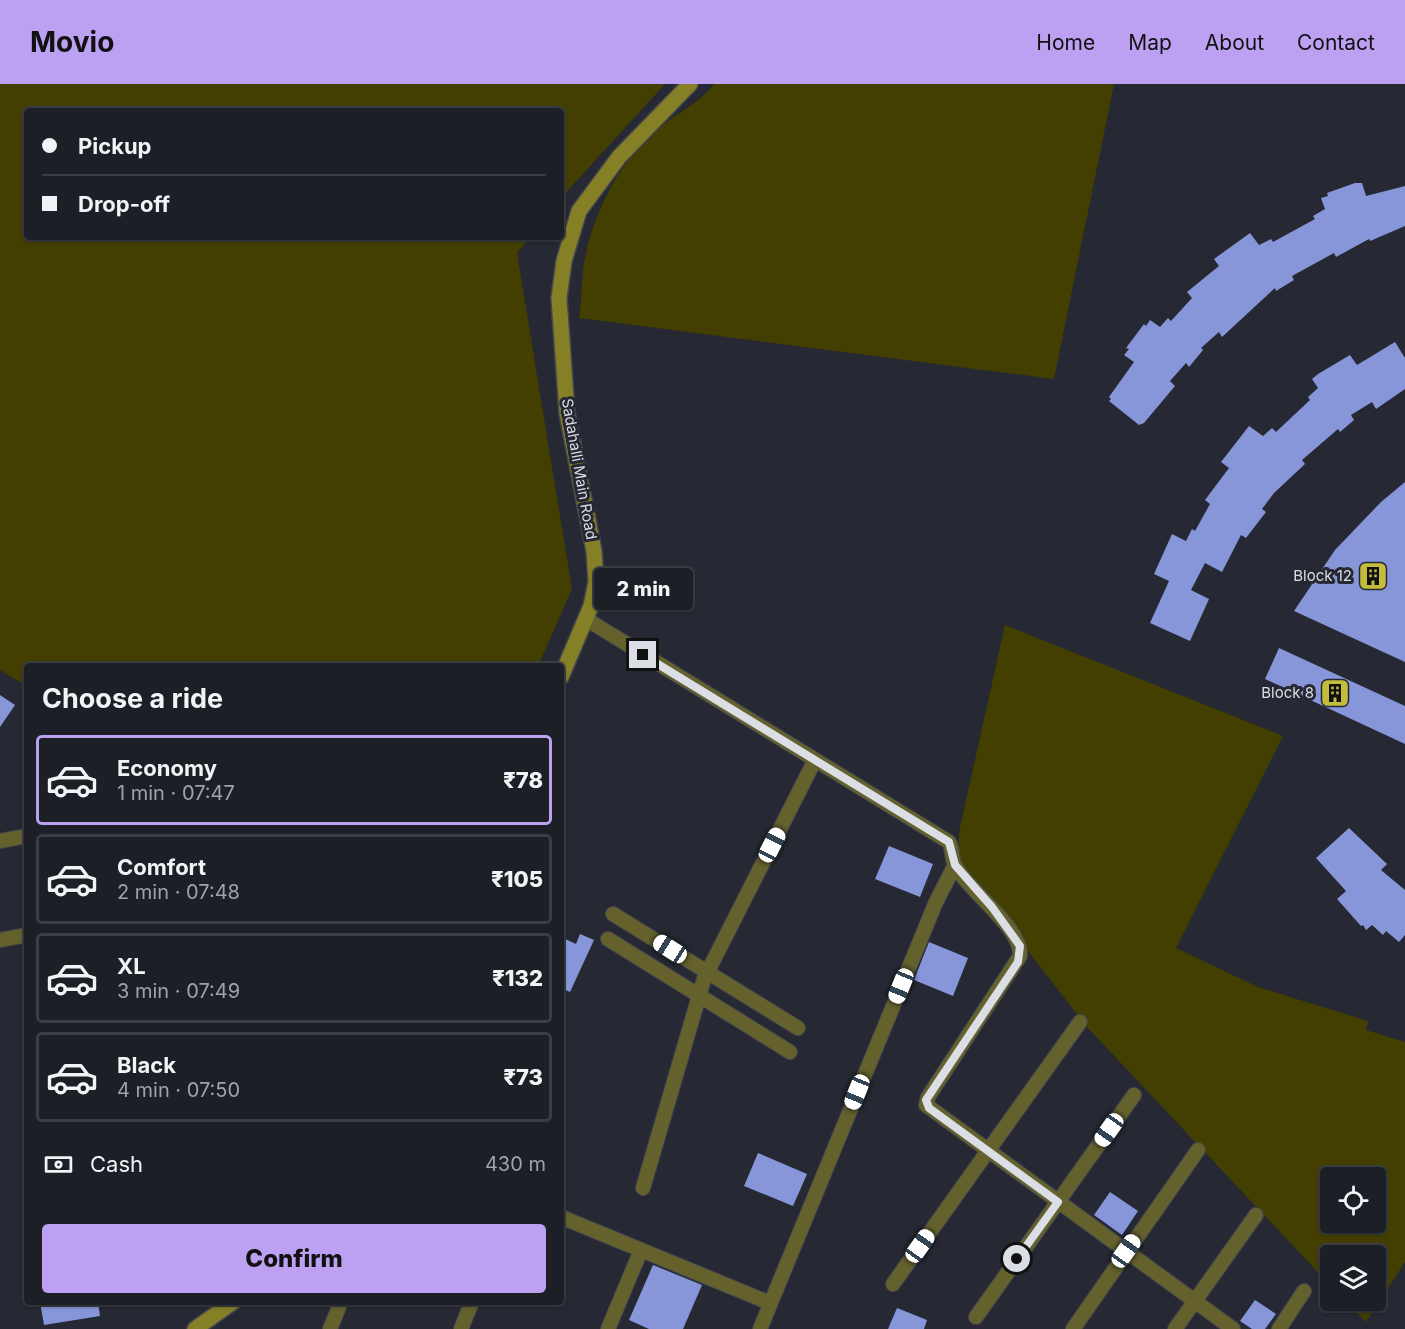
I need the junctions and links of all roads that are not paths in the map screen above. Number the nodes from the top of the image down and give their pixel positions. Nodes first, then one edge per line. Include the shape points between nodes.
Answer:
1 (690, 84) edge
2 (586, 619) junction
3 (564, 670) edge
4 (815, 760) junction
5 (24, 837) edge
6 (0, 842) edge
7 (955, 865) junction
8 (613, 914) dead end
9 (24, 936) edge
10 (608, 939) dead end
11 (3, 943) edge
12 (708, 973) junction
13 (699, 996) junction
14 (1080, 1022) dead end
15 (798, 1028) dead end
16 (789, 1052) dead end
17 (1134, 1095) dead end
18 (1198, 1150) dead end
19 (988, 1151) junction
20 (643, 1188) dead end
21 (1058, 1202) junction
22 (1256, 1215) dead end
23 (564, 1218) edge
24 (640, 1250) junction
25 (1126, 1251) junction
26 (893, 1284) dead end
27 (1304, 1291) dead end
28 (1196, 1302) junction
29 (770, 1303) junction
30 (228, 1305) edge
31 (340, 1305) edge
32 (471, 1305) edge
33 (976, 1317) dead end
34 (195, 1329) edge
35 (330, 1329) edge
36 (461, 1329) edge
37 (608, 1329) edge
38 (760, 1329) edge
39 (1072, 1329) edge
40 (1175, 1329) edge
41 (1233, 1329) edge
42 (1279, 1329) edge

1 - 2 street, Sadahalli Main Road via 618,157 579,211 564,261 559,298 567,413 596,567 594,595
2 - 3 street, Sadahalli Main Road
2 - 4 street
4 - 7 street via 949,842
4 - 12 street
5 - 6 street
7 - 19 street via 992,907 1021,951 1018,962 926,1100 929,1108
7 - 29 street via 936,902
8 - 12 street
9 - 11 street
10 - 13 street
12 - 13 street
12 - 15 street
13 - 16 street
13 - 20 street
14 - 19 street
17 - 21 street
18 - 25 street
19 - 21 street
19 - 26 street
21 - 25 street
21 - 33 street
22 - 28 street
23 - 24 street
24 - 29 street
24 - 37 street
25 - 28 street
25 - 39 street
27 - 42 street
28 - 40 street
28 - 41 street
29 - 38 street
30 - 34 street
31 - 35 street
32 - 36 street

